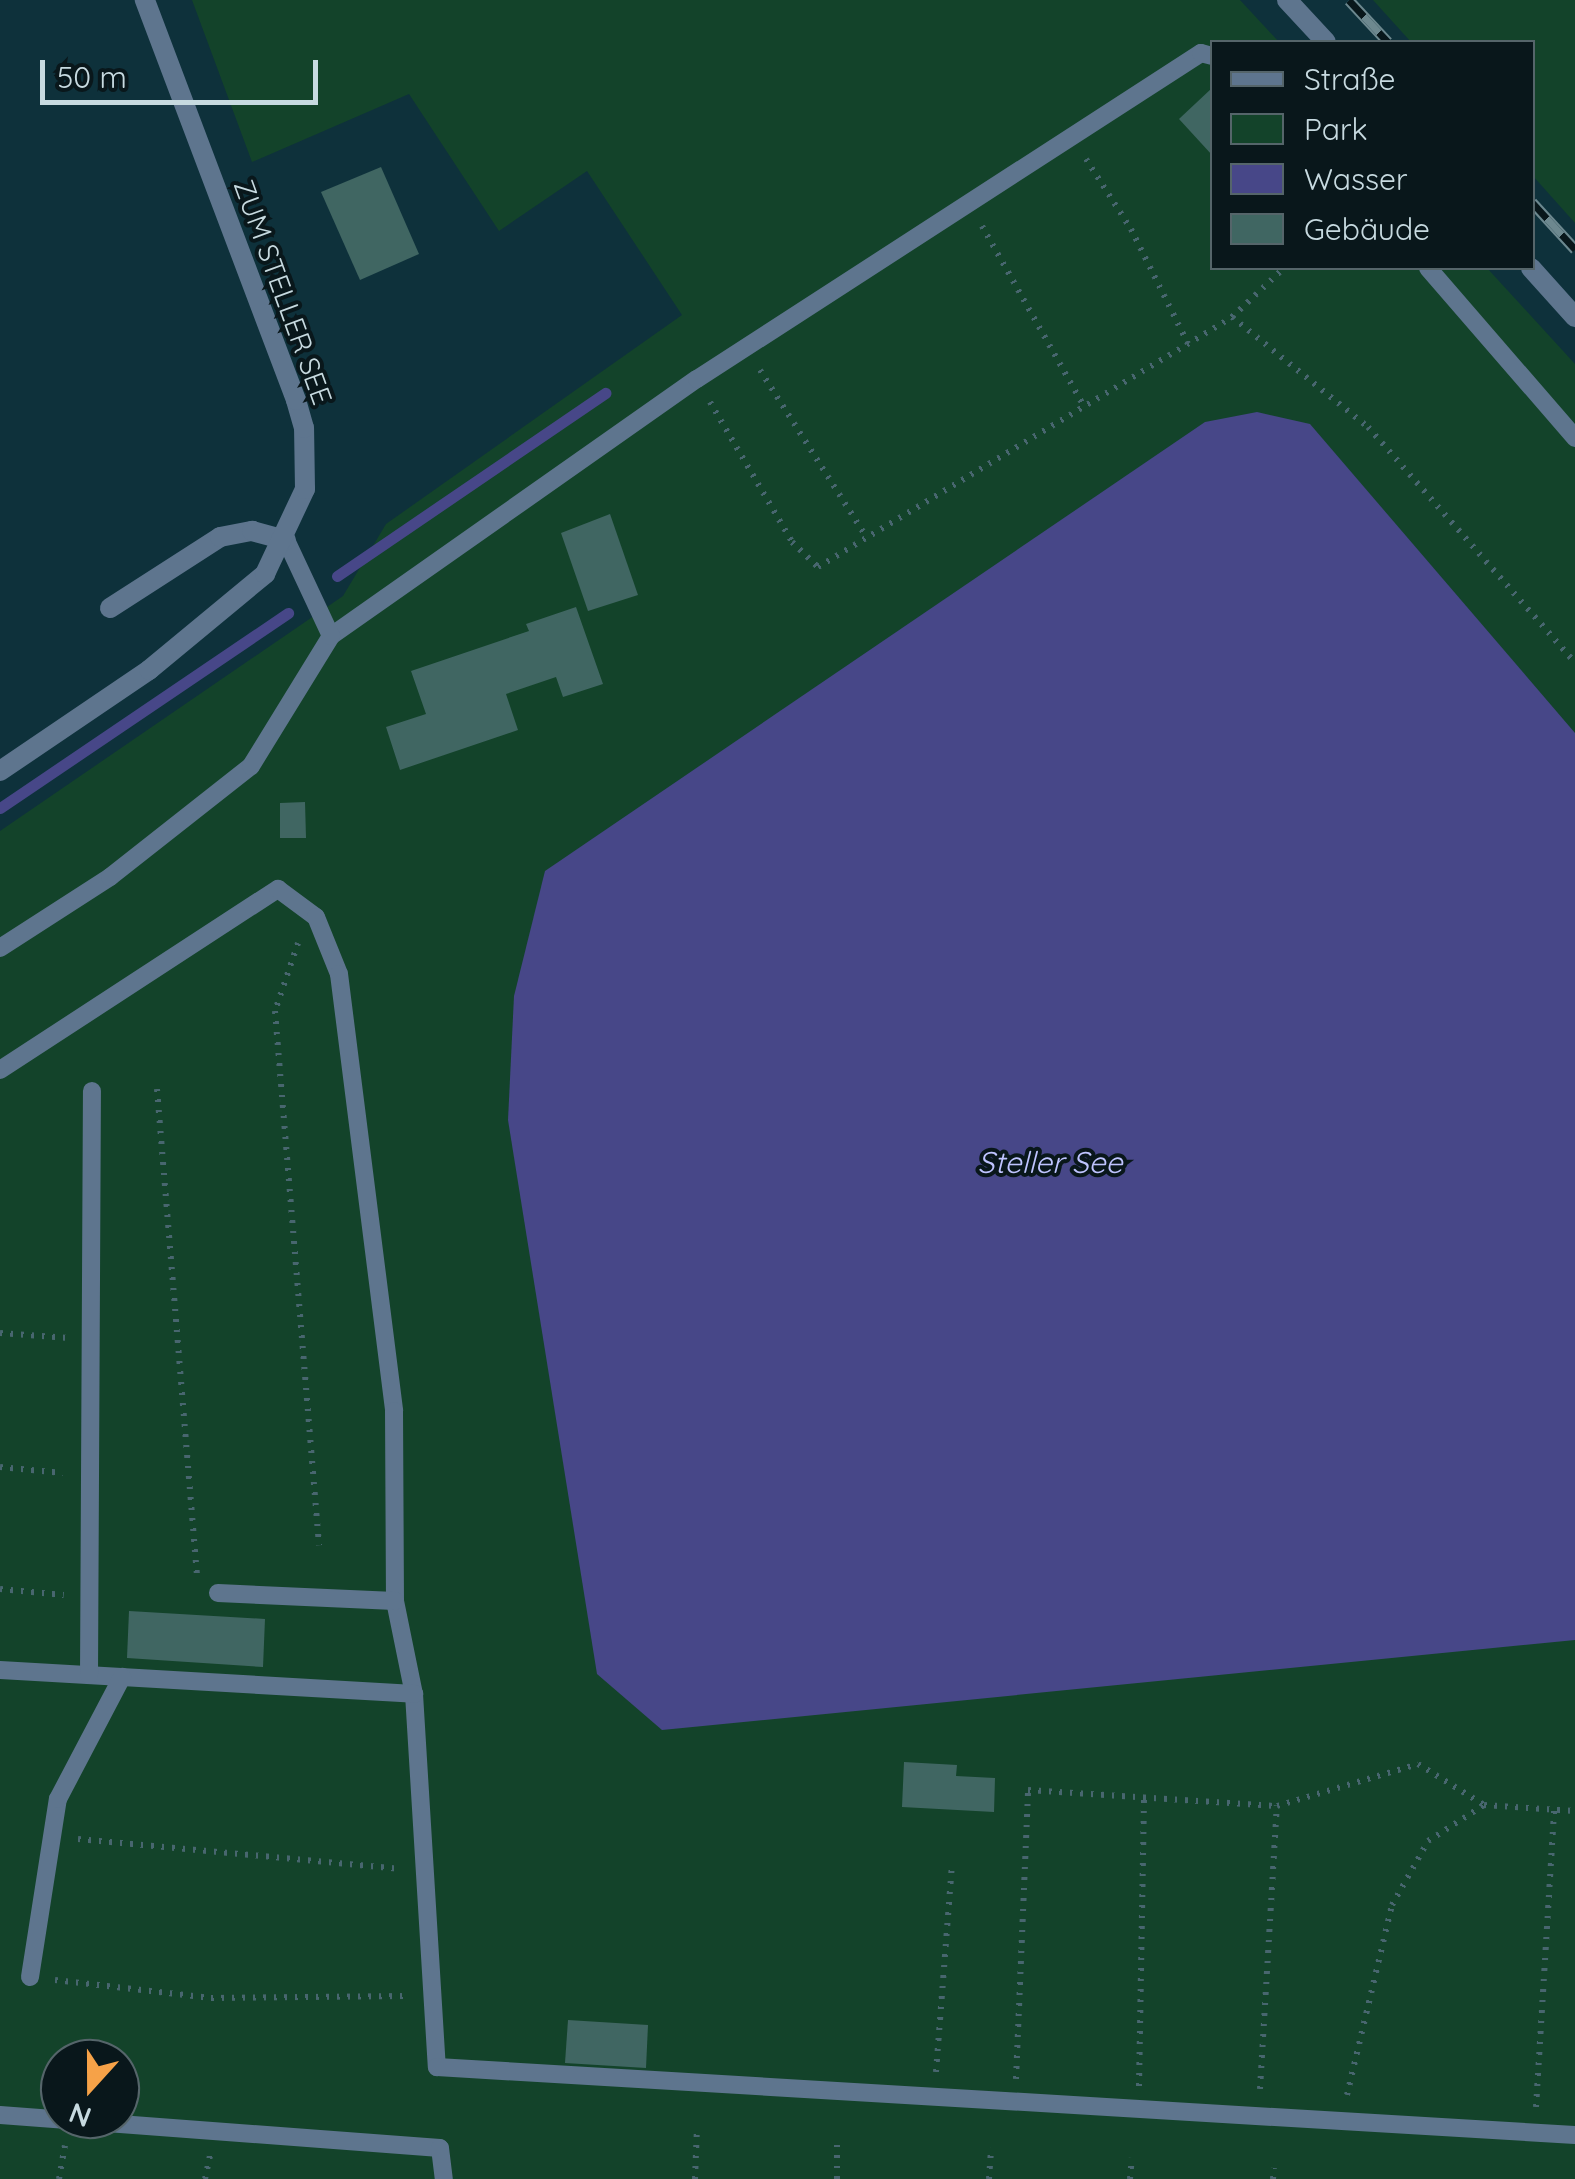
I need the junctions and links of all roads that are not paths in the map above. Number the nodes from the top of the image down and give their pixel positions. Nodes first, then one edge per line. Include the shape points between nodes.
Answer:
1 (145, 0) edge
2 (1287, 0) edge
3 (1324, 40) edge
4 (1210, 55) edge
5 (1430, 270) edge
6 (1533, 270) edge
7 (1575, 317) edge
8 (1575, 438) edge
9 (286, 540) junction
10 (110, 608) dead end
11 (331, 636) junction
12 (0, 771) edge
13 (0, 948) edge
14 (0, 1070) edge
15 (92, 1090) dead end
16 (218, 1593) road end
17 (395, 1601) junction
18 (0, 1670) edge
19 (89, 1675) junction
20 (122, 1677) junction
21 (414, 1694) junction
22 (30, 1977) road end
23 (0, 2115) edge
24 (1575, 2135) edge
25 (444, 2179) edge

1 - 9 street, ZUM STELLER SEE via 304,428 305,488
2 - 3 street
4 - 11 lane via 1201,53 697,379
5 - 8 lane
6 - 7 street
9 - 10 street via 252,532 220,536
9 - 11 lane
9 - 12 street, ZUM STELLER SEE via 265,574 217,617
11 - 13 lane via 250,766 110,877
14 - 17 lane via 278,889 316,917 339,974 394,1411
15 - 19 lane
16 - 17 lane
17 - 21 lane
18 - 19 lane
19 - 20 lane
20 - 21 lane
20 - 22 lane via 58,1800
21 - 24 lane via 437,2067
23 - 25 lane via 440,2148

